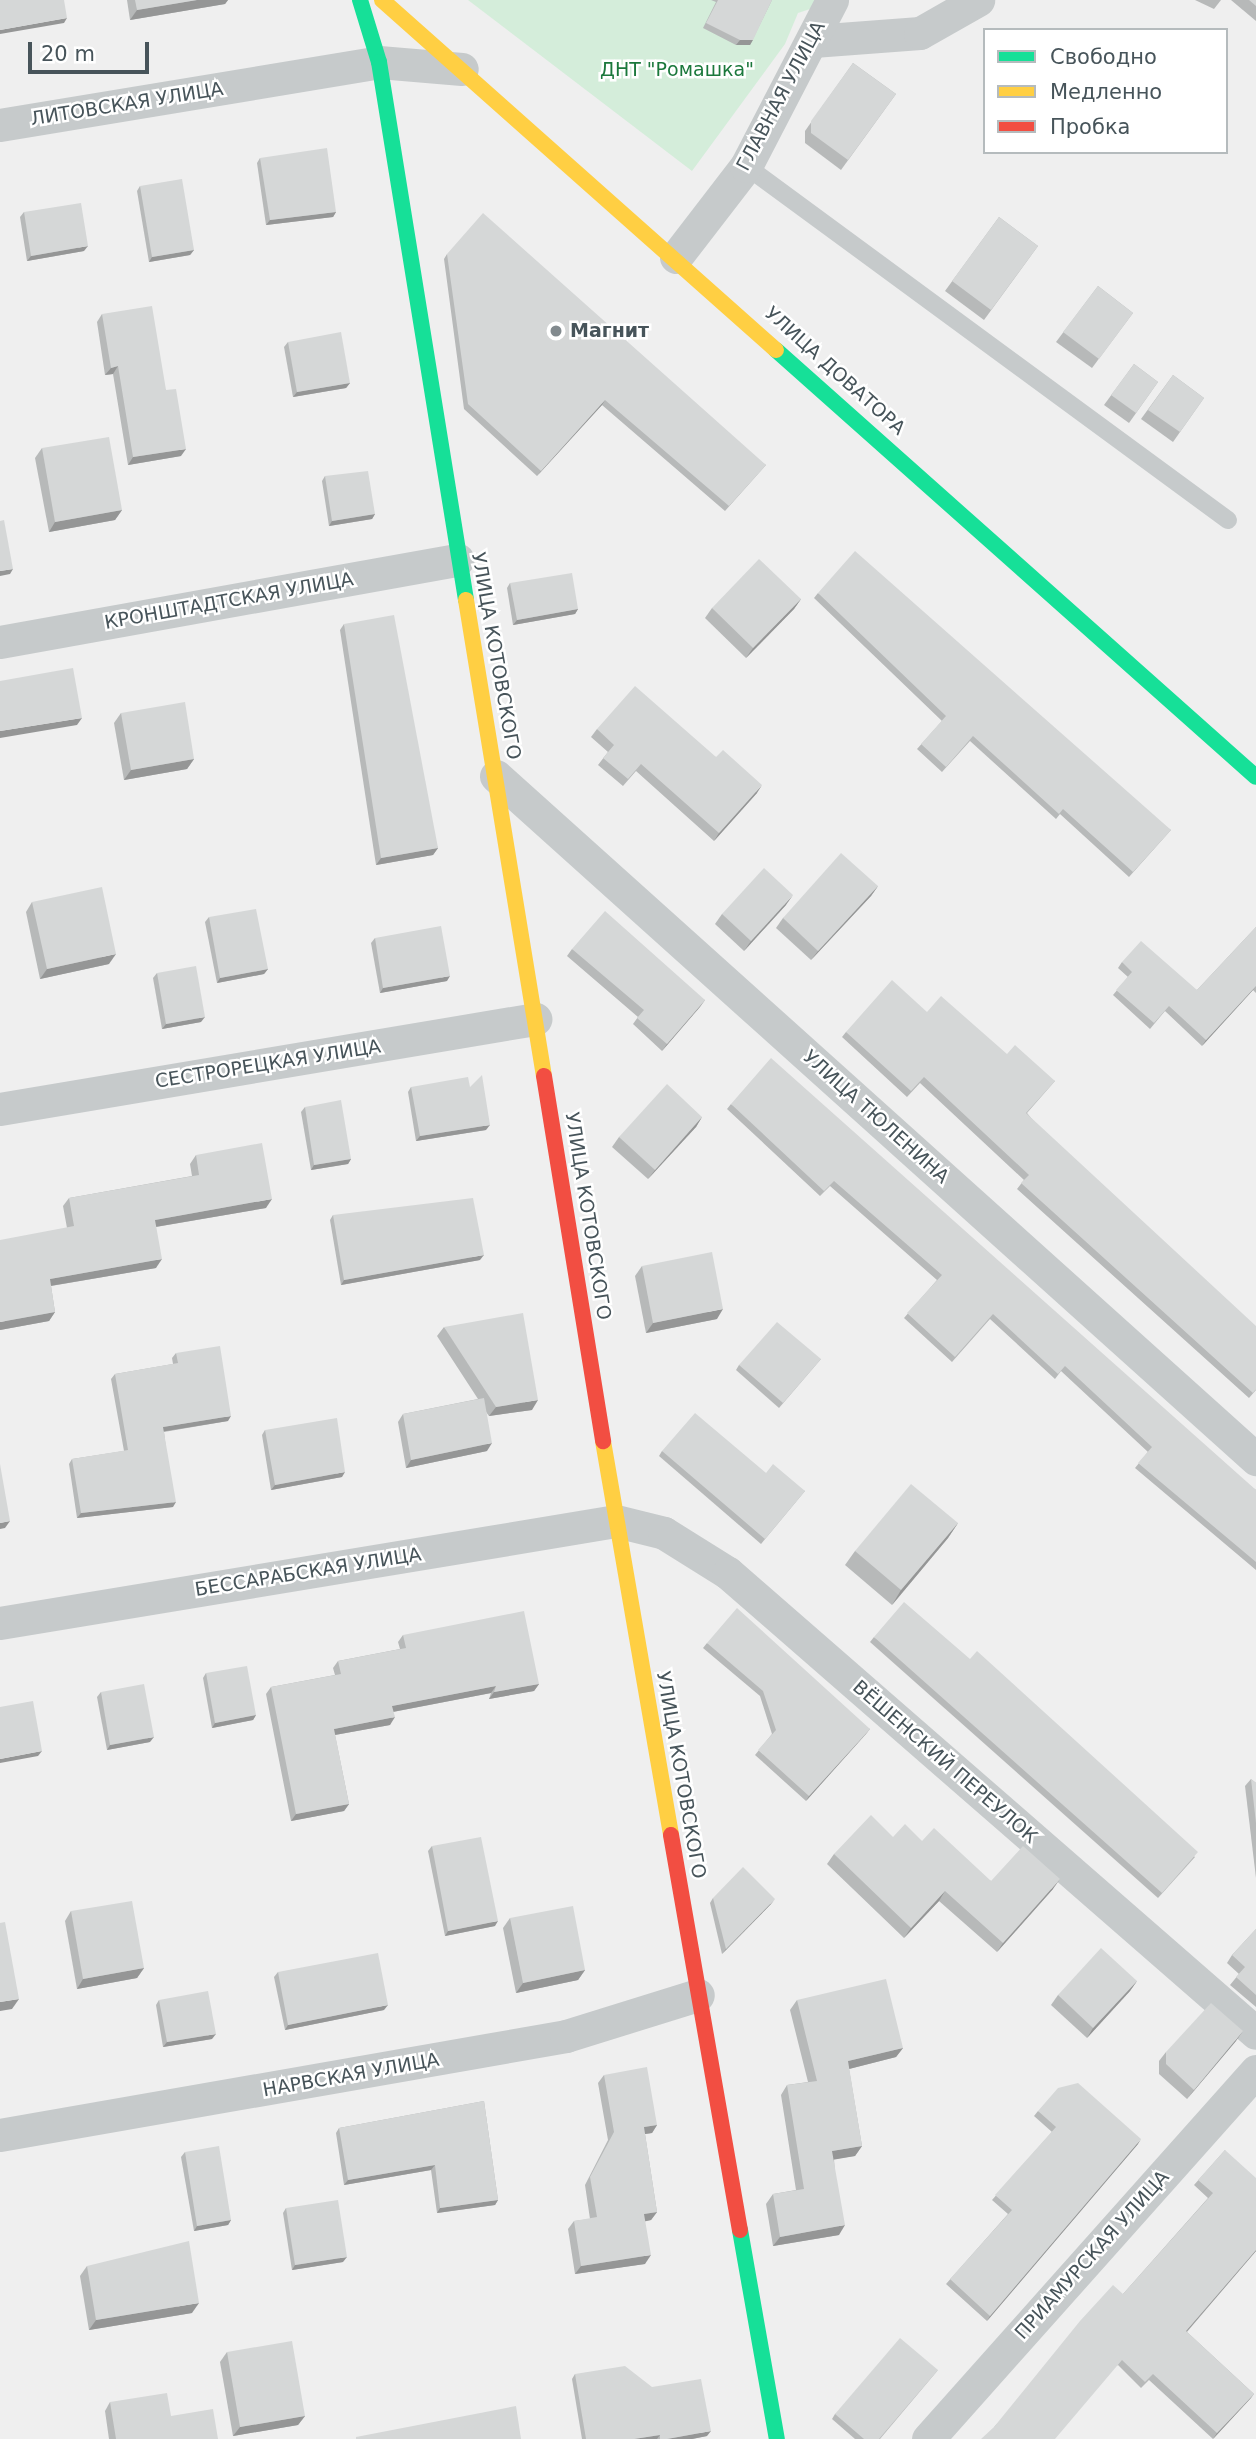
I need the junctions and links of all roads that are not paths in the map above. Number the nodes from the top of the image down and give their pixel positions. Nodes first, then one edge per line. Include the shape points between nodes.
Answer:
1 (360, 0) edge
2 (382, 0) edge
3 (832, 0) edge
4 (978, 0) edge
5 (813, 41) junction
6 (379, 62) junction
7 (462, 69) junction
8 (0, 125) edge
9 (746, 166) junction
10 (676, 257) junction
11 (1228, 520) dead end
12 (457, 560) junction
13 (0, 642) edge
14 (496, 776) junction
15 (1256, 776) edge
16 (535, 1019) junction
17 (0, 1109) edge
18 (1256, 1459) edge
19 (616, 1521) junction
20 (0, 1623) edge
21 (698, 1995) junction
22 (1256, 2033) edge
23 (1256, 2071) edge
24 (0, 2135) edge
25 (777, 2439) edge
26 (928, 2439) edge

1 - 6 street, УЛИЦА КОТОВСКОГО
2 - 7 street, УЛИЦА ДОВАТОРА
3 - 5 street, ГЛАВНАЯ УЛИЦА
4 - 5 street via 920,33
5 - 9 street, ГЛАВНАЯ УЛИЦА
6 - 7 street, ЛИТОВСКАЯ УЛИЦА
6 - 8 street, ЛИТОВСКАЯ УЛИЦА
6 - 12 street, УЛИЦА КОТОВСКОГО
7 - 10 street, УЛИЦА ДОВАТОРА
9 - 10 street, ГЛАВНАЯ УЛИЦА
9 - 11 lane
10 - 15 street, УЛИЦА ДОВАТОРА
12 - 13 street, КРОНШТАДТСКАЯ УЛИЦА
12 - 14 street, УЛИЦА КОТОВСКОГО
14 - 16 street, УЛИЦА КОТОВСКОГО
14 - 18 street, УЛИЦА ТЮЛЕНИНА
16 - 17 street, СЕСТРОРЕЦКАЯ УЛИЦА
16 - 19 street, УЛИЦА КОТОВСКОГО
19 - 20 street, БЕССАРАБСКАЯ УЛИЦА
19 - 21 street, УЛИЦА КОТОВСКОГО
19 - 22 street, ВЁШЕНСКИЙ ПЕРЕУЛОК via 664,1533 728,1573
21 - 24 street, НАРВСКАЯ УЛИЦА via 566,2036
21 - 25 street, УЛИЦА КОТОВСКОГО
23 - 26 street, ПРИАМУРСКАЯ УЛИЦА

